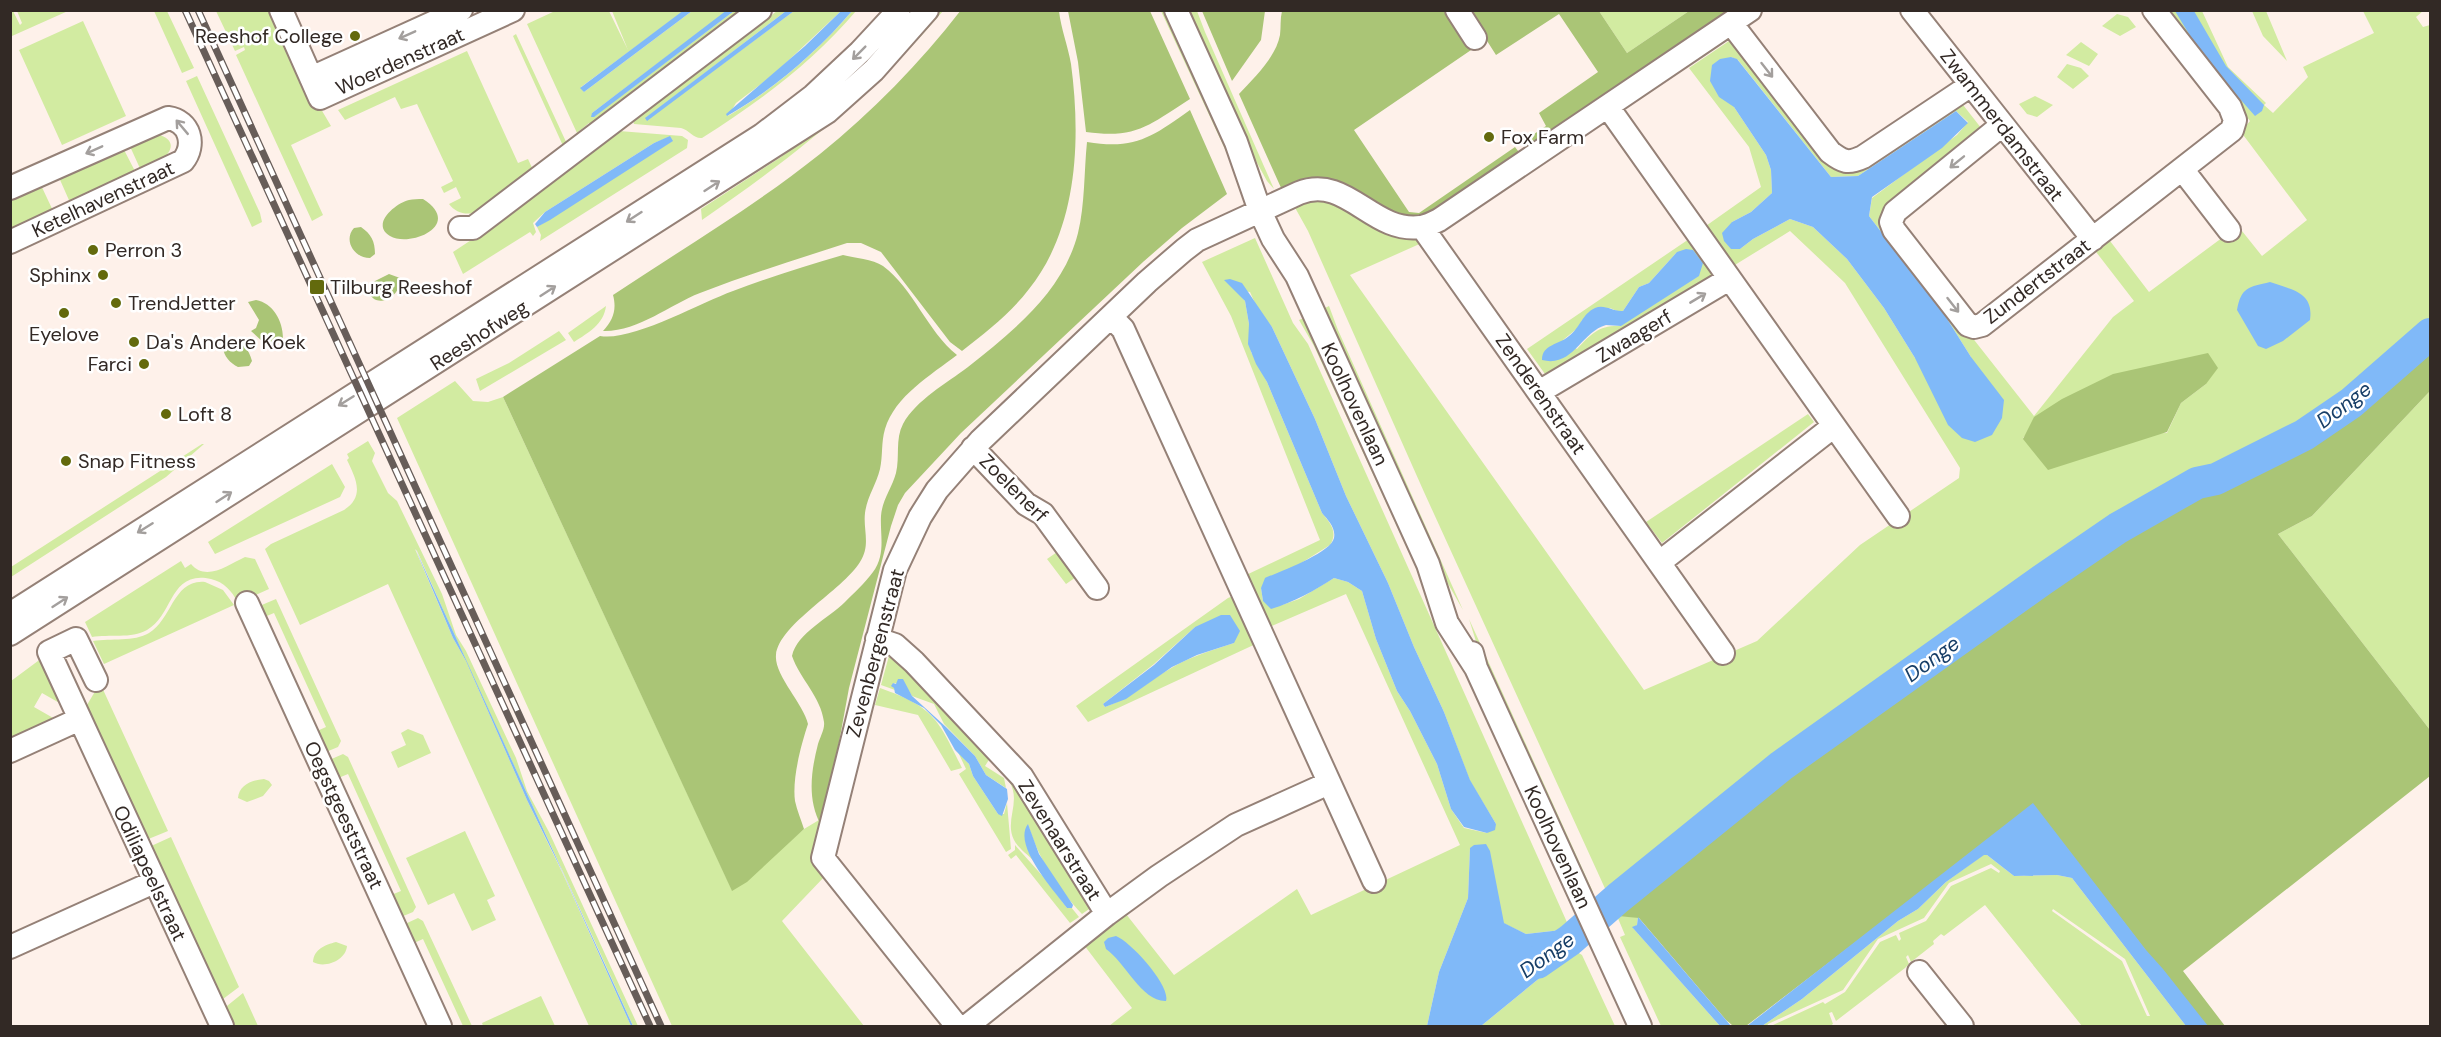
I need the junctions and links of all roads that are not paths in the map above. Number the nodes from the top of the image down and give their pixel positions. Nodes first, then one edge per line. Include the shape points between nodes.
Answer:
1 (280, 10) edge
2 (461, 10) edge
3 (513, 10) edge
4 (760, 10) edge
5 (899, 10) edge
6 (927, 10) edge
7 (1176, 10) edge
8 (1457, 10) edge
9 (1750, 10) edge
10 (1912, 10) edge
11 (2154, 10) edge
12 (1731, 23) junction
13 (1475, 38) dead end
14 (1971, 85) junction
15 (316, 88) junction
16 (1608, 107) junction
17 (2002, 125) junction
18 (2182, 169) junction
19 (10, 188) edge
20 (1266, 208) junction
21 (1422, 227) junction
22 (460, 228) dead end
23 (2229, 230) dead end
24 (2093, 239) junction
25 (10, 242) edge
26 (1729, 279) junction
27 (1112, 316) junction
28 (1539, 392) junction
29 (1833, 426) junction
30 (973, 448) junction
31 (1898, 516) dead end
32 (1660, 562) junction
33 (1097, 588) dead end
34 (247, 603) dead end
35 (10, 614) edge
36 (10, 634) edge
37 (877, 639) junction
38 (1723, 653) dead end
39 (96, 680) dead end
40 (80, 718) junction
41 (10, 751) edge
42 (1329, 783) junction
43 (1374, 881) dead end
44 (154, 882) junction
45 (1107, 914) junction
46 (10, 947) edge
47 (1919, 972) dead end
48 (222, 1026) edge
49 (440, 1026) edge
50 (957, 1026) edge
51 (967, 1026) edge
52 (1640, 1026) edge
53 (1960, 1026) edge

1 - 15 street
2 -> 15 street, Woerdenstraat
3 - 15 street, Woerdenstraat
4 - 22 street via 473,228
5 -> 35 street, Reeshofweg via 813,96 762,135
36 -> 6 street, Reeshofweg via 826,112 874,70
7 - 20 street, Koolhovenlaan
8 - 13 street
9 - 12 street
10 - 14 street, Zwammerdamstraat
11 - 18 street, Zundertstraat via 2230,107 2235,120 2232,130
12 -> 14 street via 1830,152 1843,161 1863,157
12 - 16 street
14 - 17 street, Zwammerdamstraat
16 - 21 street via 1461,207
16 - 26 street
17 - 24 street, Zwammerdamstraat
17 -> 24 street, Zundertstraat via 1895,212 1891,222 1966,323 1982,325
18 - 23 street
18 - 24 street, Zundertstraat
25 -> 19 street, Ketelhavenstraat via 183,161 191,144 183,125 168,118
20 - 21 street, Zevenbergenstraat via 1305,191 1326,189 1392,223
20 - 27 street, Zevenbergenstraat via 1197,240
20 - 52 street, Koolhovenlaan via 1273,239 1297,276 1428,564 1448,623 1476,668
21 - 28 street, Zenderenstraat
28 -> 26 street, Zwaagerf
26 - 29 street
27 - 30 street, Zevenbergenstraat
27 - 42 street via 1123,329
28 - 32 street, Zenderenstraat
29 - 31 street
29 - 32 street
30 - 33 street, Zoelenerf via 1026,504 1043,514
30 - 37 street, Zevenbergenstraat via 920,517 895,570
32 - 38 street, Zenderenstraat
34 - 49 street, Oegstgeeststraat
37 - 45 street, Zevenaarstraat via 895,645 914,662 1022,777
37 - 50 street, Zevenbergenstraat via 824,858
39 - 40 street, Odiliapeelstraat via 76,639 49,652
40 - 41 street
40 - 44 street, Odiliapeelstraat
42 - 43 street
42 - 45 street, Zevenaarstraat via 1236,825
44 - 46 street
44 - 48 street, Odiliapeelstraat
45 - 51 street
47 - 53 street

